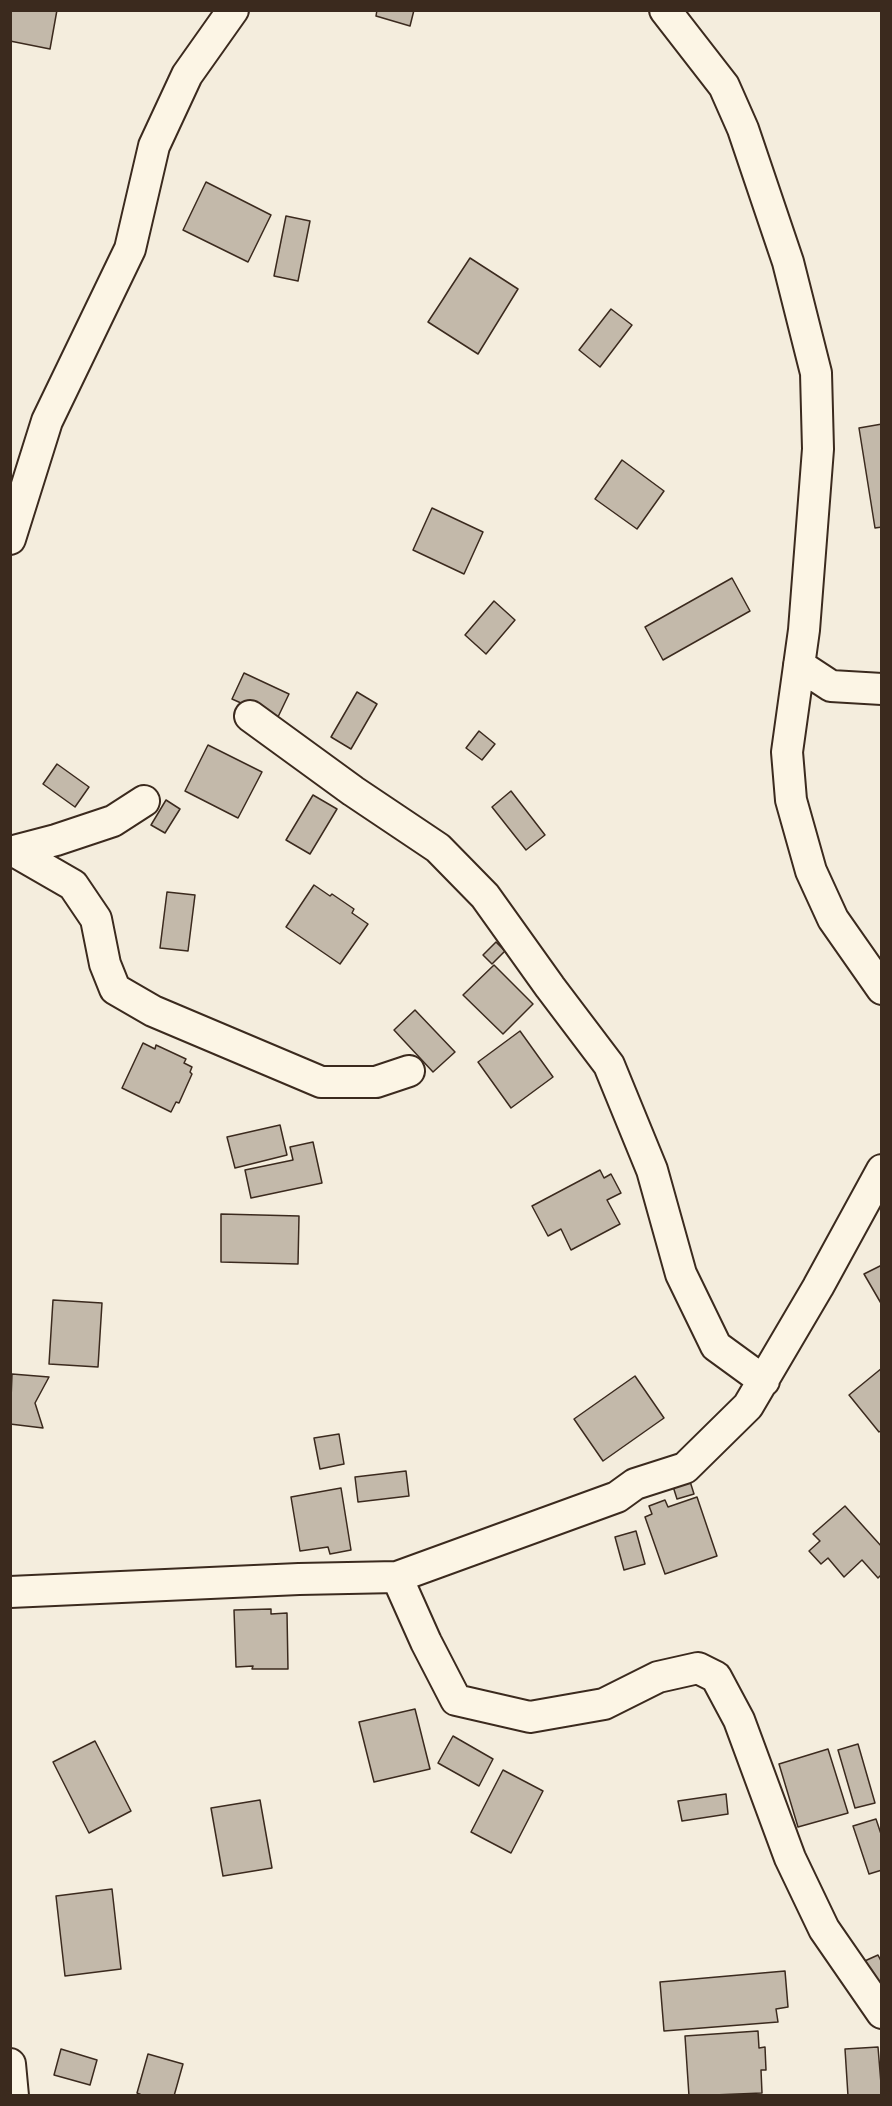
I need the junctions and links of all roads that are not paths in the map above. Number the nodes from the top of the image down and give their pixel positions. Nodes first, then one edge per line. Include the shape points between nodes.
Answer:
1 (232, 10) edge
2 (665, 10) edge
3 (10, 539) edge
4 (799, 665) junction
5 (882, 689) edge
6 (250, 716) dead end
7 (144, 801) dead end
8 (12, 851) edge
9 (882, 989) edge
10 (409, 1071) dead end
11 (882, 1170) edge
12 (764, 1381) junction
13 (397, 1577) junction
14 (10, 1592) edge
15 (882, 2013) edge
16 (10, 2064) edge
17 (13, 2096) edge

1 - 3 street via 187,75 154,146 130,249 46,421
2 - 4 street via 724,86 743,129 788,261 816,373 815,502
4 - 5 street via 831,686
4 - 9 street via 787,752 791,800 811,871 833,920
6 - 12 street via 438,848 486,896 609,1065 652,1170 681,1274 716,1346
7 - 8 street via 113,821
8 - 10 street via 73,885 96,920 105,964 115,989 153,1011 321,1082 376,1082
11 - 12 street
12 - 13 street via 748,1407 685,1468 635,1484 617,1497
13 - 14 street
13 - 15 street via 456,1700 530,1717 604,1704 658,1677 698,1668 716,1677 739,1720 790,1858 824,1929
16 - 17 street

